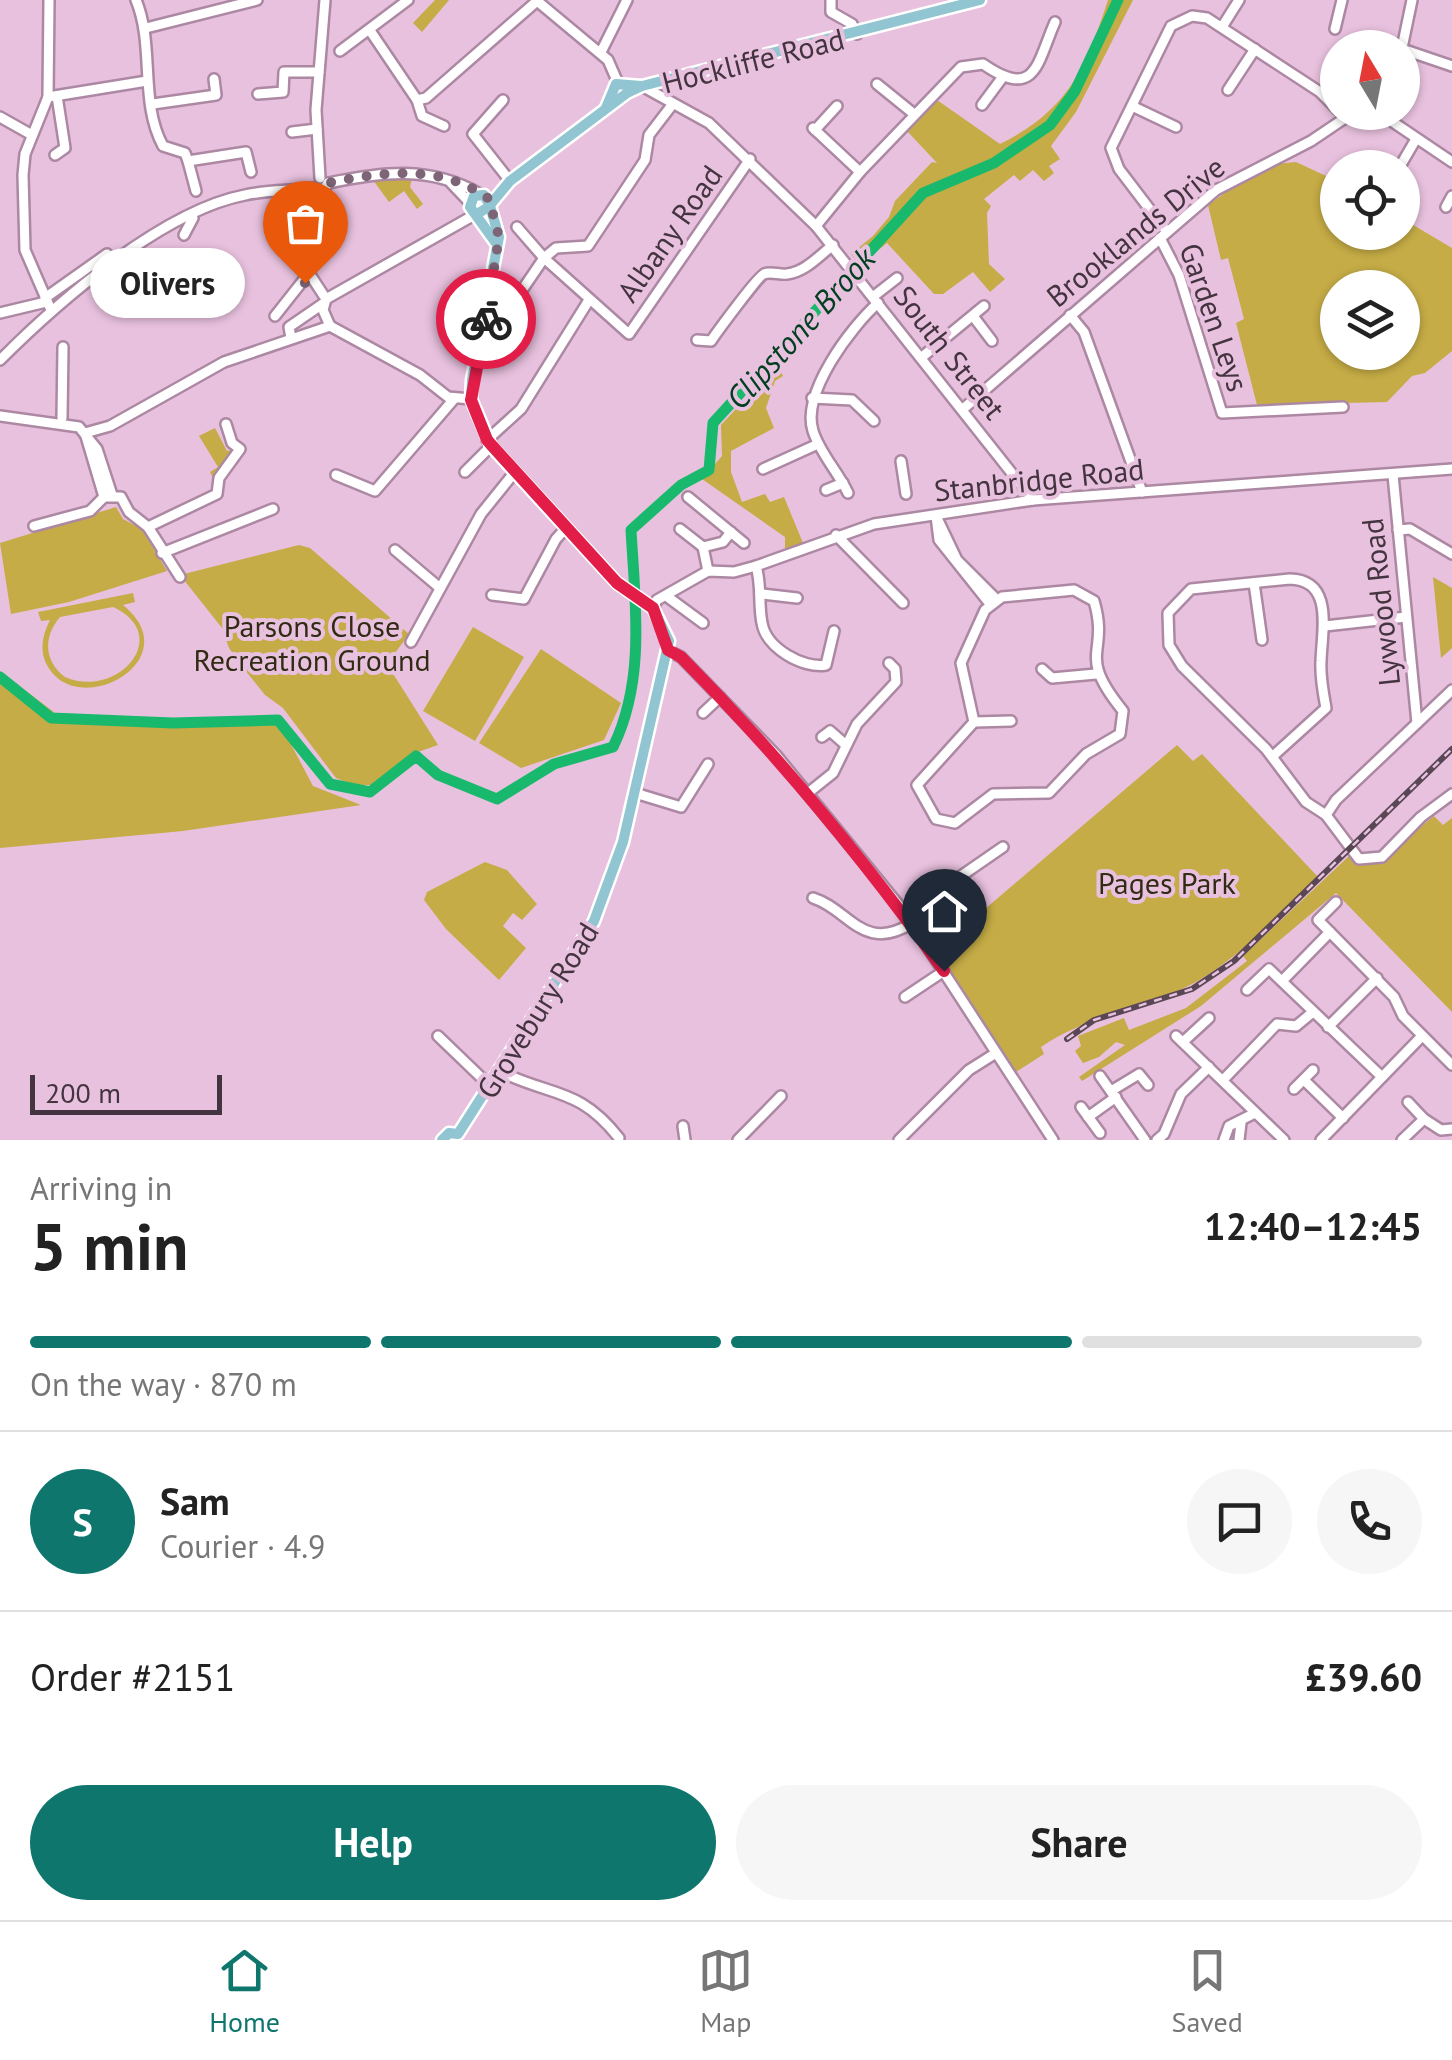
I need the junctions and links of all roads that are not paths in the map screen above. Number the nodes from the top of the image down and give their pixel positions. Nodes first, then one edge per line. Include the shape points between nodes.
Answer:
1 (49, 0) edge
2 (136, 0) edge
3 (256, 0) edge
4 (325, 0) edge
5 (408, 0) edge
6 (626, 0) edge
7 (831, 0) edge
8 (980, 0) edge
9 (1240, 0) edge
10 (1342, 0) edge
11 (1412, 0) edge
12 (537, 1) edge
13 (1056, 22) dead end
14 (1222, 27) junction
15 (146, 28) junction
16 (1335, 29) dead end
17 (1406, 30) edge
18 (370, 32) junction
19 (857, 34) junction
20 (1255, 49) junction
21 (340, 51) dead end
22 (600, 52) junction
23 (1420, 54) edge
24 (321, 66) junction
25 (1452, 66) edge
26 (1002, 78) junction
27 (214, 80) dead end
28 (148, 82) junction
29 (877, 84) dead end
30 (642, 86) junction
31 (621, 90) junction
32 (1228, 90) dead end
33 (1320, 92) edge
34 (258, 94) dead end
35 (216, 95) junction
36 (52, 96) junction
37 (417, 100) junction
38 (502, 100) dead end
39 (152, 104) junction
40 (672, 105) junction
41 (982, 105) dead end
42 (837, 106) dead end
43 (1134, 107) junction
44 (218, 110) dead end
45 (914, 114) junction
46 (0, 117) edge
47 (444, 126) dead end
48 (1176, 126) dead end
49 (317, 129) junction
50 (1324, 130) edge
51 (1403, 130) edge
52 (292, 132) dead end
53 (32, 135) junction
54 (1416, 139) junction
55 (1410, 150) edge
56 (55, 155) dead end
57 (750, 160) junction
58 (188, 161) junction
59 (1452, 162) edge
60 (251, 172) dead end
61 (860, 172) junction
62 (324, 180) junction
63 (510, 180) junction
64 (448, 181) junction
65 (314, 190) junction
66 (196, 192) dead end
67 (480, 194) junction
68 (1452, 196) edge
69 (490, 206) junction
70 (1446, 206) dead end
71 (473, 208) junction
72 (194, 215) junction
73 (816, 226) junction
74 (517, 228) dead end
75 (184, 235) dead end
76 (1164, 235) junction
77 (497, 244) junction
78 (833, 245) junction
79 (107, 254) dead end
80 (544, 258) junction
81 (307, 278) junction
82 (897, 278) dead end
83 (323, 297) junction
84 (589, 300) junction
85 (876, 300) junction
86 (514, 302) dead end
87 (47, 303) junction
88 (984, 306) dead end
89 (0, 313) edge
90 (1070, 315) junction
91 (276, 316) dead end
92 (973, 316) junction
93 (330, 326) junction
94 (291, 338) junction
95 (697, 340) dead end
96 (992, 341) dead end
97 (62, 347) dead end
98 (922, 357) junction
99 (0, 360) edge
100 (812, 398) junction
101 (454, 400) junction
102 (471, 400) junction
103 (1342, 407) dead end
104 (963, 409) junction
105 (0, 416) edge
106 (62, 418) dead end
107 (874, 421) dead end
108 (226, 424) dead end
109 (85, 434) junction
110 (489, 443) junction
111 (818, 444) junction
112 (901, 461) dead end
113 (763, 469) dead end
114 (1452, 469) edge
115 (465, 472) dead end
116 (514, 473) junction
117 (336, 475) dead end
118 (1392, 475) junction
119 (826, 490) dead end
120 (1142, 492) junction
121 (906, 494) dead end
122 (108, 496) junction
123 (688, 496) dead end
124 (1033, 500) junction
125 (908, 506) dead end
126 (273, 508) dead end
127 (936, 516) junction
128 (910, 518) junction
129 (34, 526) dead end
130 (148, 527) junction
131 (566, 528) junction
132 (680, 530) dead end
133 (1398, 530) junction
134 (731, 532) junction
135 (836, 534) junction
136 (744, 543) dead end
137 (703, 546) junction
138 (394, 550) dead end
139 (162, 552) junction
140 (1452, 554) edge
141 (756, 566) junction
142 (708, 572) junction
143 (180, 577) dead end
144 (1254, 583) junction
145 (440, 588) junction
146 (762, 594) junction
147 (492, 595) dead end
148 (668, 598) junction
149 (796, 598) dead end
150 (993, 601) junction
151 (902, 603) dead end
152 (650, 605) junction
153 (1406, 617) junction
154 (704, 624) dead end
155 (1325, 626) junction
156 (834, 631) dead end
157 (1262, 640) dead end
158 (411, 642) dead end
159 (668, 650) junction
160 (889, 663) dead end
161 (1042, 670) dead end
162 (1096, 674) junction
163 (1452, 690) edge
164 (720, 696) junction
165 (703, 713) dead end
166 (1011, 721) dead end
167 (974, 722) junction
168 (1418, 724) junction
169 (822, 737) dead end
170 (846, 745) junction
171 (1273, 756) junction
172 (708, 764) dead end
173 (635, 793) junction
174 (808, 793) junction
175 (1452, 794) edge
176 (1326, 815) junction
177 (1003, 847) dead end
178 (813, 898) dead end
179 (1336, 902) dead end
180 (909, 919) junction
181 (1330, 932) junction
182 (944, 971) junction
183 (1377, 978) junction
184 (1282, 981) junction
185 (1247, 990) dead end
186 (905, 997) dead end
187 (1313, 1012) junction
188 (1210, 1018) dead end
189 (1328, 1027) junction
190 (438, 1036) dead end
191 (1422, 1036) junction
192 (996, 1053) junction
193 (1452, 1064) edge
194 (1208, 1066) junction
195 (1313, 1070) dead end
196 (500, 1071) junction
197 (1100, 1076) dead end
198 (1382, 1077) junction
199 (1223, 1080) junction
200 (1304, 1080) junction
201 (490, 1086) junction
202 (1148, 1086) dead end
203 (1294, 1089) dead end
204 (1114, 1094) junction
205 (781, 1096) dead end
206 (1408, 1102) dead end
207 (1081, 1107) dead end
208 (1255, 1112) junction
209 (1088, 1118) junction
210 (1343, 1118) junction
211 (1424, 1119) junction
212 (1241, 1123) junction
213 (683, 1126) dead end
214 (1452, 1129) edge
215 (1100, 1133) dead end
216 (460, 1137) edge
217 (619, 1138) edge
218 (1408, 1138) edge
219 (442, 1140) edge
220 (685, 1140) edge
221 (738, 1140) edge
222 (899, 1140) edge
223 (1053, 1140) edge
224 (1144, 1140) edge
225 (1157, 1140) edge
226 (1224, 1140) edge
227 (1239, 1140) edge
228 (1284, 1140) edge
229 (1321, 1140) edge

1 - 36 street
2 - 15 street
3 - 15 street
4 - 24 street
5 - 18 street
6 - 22 street
7 - 19 street via 830,12
8 - 19 main road, Hockliffe Road
9 - 14 street
10 - 16 street
11 - 17 street
12 - 22 street
12 - 37 street
13 - 26 street via 1037,70 1024,79
14 - 20 street
14 - 43 street via 1192,16 1171,26
15 - 28 street
18 - 21 street
18 - 37 street
19 - 30 main road, Hockliffe Road
20 - 32 street
20 - 33 street
22 - 31 street
23 - 25 street
24 - 34 street via 284,72 283,92
24 - 49 street
26 - 41 street
26 - 45 street via 983,64 962,67
27 - 35 street
28 - 36 street
28 - 39 street
29 - 45 street
30 - 31 main road, Hockliffe Road
30 - 40 street, South Street
31 - 63 main road via 604,111
35 - 39 street
35 - 44 street
36 - 53 street
36 - 56 street via 66,148
37 - 47 street via 422,116
38 - 63 street via 474,134
39 - 58 street via 161,143
40 - 57 street, South Street via 709,123
40 - 80 street via 590,244 556,248
42 - 61 street via 814,129
43 - 48 street
43 - 76 street via 1114,138 1112,155
45 - 61 street
46 - 53 street
49 - 52 street
49 - 62 street
50 - 76 street, Brooklands Drive via 1227,182
51 - 54 street
53 - 87 street via 23,175 25,250
54 - 55 street
54 - 59 street
57 - 73 street, South Street
57 - 84 street, Albany Road via 629,334
58 - 60 street via 246,152
58 - 66 street
61 - 73 street
62 - 64 street via 402,171
62 - 65 street
63 - 67 main road
63 - 69 main road
64 - 67 street
64 - 71 street
65 - 72 street via 244,195
65 - 81 street via 318,206
67 - 69 main road
67 - 71 main road
68 - 70 street
69 - 71 main road
69 - 77 main road
71 - 77 main road
71 - 83 street via 424,244
72 - 75 street
72 - 87 street
73 - 78 street, South Street
74 - 80 street
76 - 90 street, Brooklands Drive
76 - 103 street, Garden Leys via 1222,413
77 - 102 main road
78 - 85 street, South Street
78 - 95 street via 793,273 758,277 711,340
79 - 87 street
80 - 84 street
80 - 86 street
81 - 83 street
81 - 91 street
82 - 85 street
83 - 93 street
83 - 94 street via 289,327
84 - 110 street via 521,409
85 - 98 street, South Street
85 - 100 street
87 - 89 street
87 - 99 street
88 - 92 street
90 - 104 street, Brooklands Drive
90 - 120 street via 1084,332
92 - 96 street
92 - 98 street
93 - 94 street
93 - 101 street
94 - 109 street via 224,362
97 - 106 street
98 - 104 street, South Street
100 - 107 street via 852,400
100 - 111 street
101 - 102 street
101 - 117 street via 375,491
102 - 110 main road
104 - 124 street, South Street
105 - 109 street via 68,422
108 - 130 street via 240,449 219,478 217,494
109 - 122 street via 97,449
110 - 115 street
110 - 116 main road
111 - 113 street
111 - 119 street via 846,488
112 - 121 street
114 - 118 street, Stanbridge Road
116 - 131 main road
116 - 145 street via 481,514
118 - 120 street, Stanbridge Road
118 - 133 street, Lywood Road
120 - 124 street, Stanbridge Road
122 - 129 street via 90,510
122 - 130 street via 121,498
123 - 134 street
124 - 127 street, Stanbridge Road
125 - 128 street
126 - 139 street
127 - 128 street, Stanbridge Road
127 - 150 street via 938,540
128 - 135 street, Stanbridge Road
130 - 139 street
131 - 147 street via 529,600
131 - 152 main road
132 - 137 street
133 - 140 street
133 - 153 street, Lywood Road
134 - 136 street
134 - 137 street via 723,542
135 - 141 street, Stanbridge Road
135 - 151 street
137 - 142 street
138 - 145 street
139 - 143 street
141 - 142 street, Stanbridge Road
141 - 146 street
142 - 148 street, Stanbridge Road
144 - 155 street via 1313,584
144 - 157 street
144 - 171 street via 1191,589 1168,613 1166,631 1182,666
145 - 158 street
146 - 149 street
146 - 156 street via 766,635 798,660 826,664
148 - 152 street, Stanbridge Road
148 - 154 street
150 - 162 street via 1086,594 1098,614
150 - 167 street via 962,663
152 - 159 main road
153 - 155 street
153 - 168 street, Lywood Road
155 - 171 street via 1326,708
159 - 164 street
159 - 173 main road, Grovebury Road
160 - 170 street via 896,682
161 - 162 street via 1052,678
162 - 167 street via 1124,710 1120,734 1086,754 1049,793 993,794 946,824 936,819 917,785
163 - 168 street
164 - 165 street
164 - 174 street
166 - 167 street
168 - 176 street
169 - 170 street via 830,731
170 - 174 street via 833,773
171 - 176 street via 1306,802
172 - 173 street via 681,807
173 - 196 main road, Grovebury Road via 594,922
174 - 180 street
175 - 176 street via 1374,860 1359,859
177 - 180 street
178 - 180 street via 871,932 895,934
179 - 181 street via 1318,920
180 - 182 street
181 - 183 street
181 - 184 street
182 - 186 street
182 - 192 street
183 - 189 street
183 - 191 street
184 - 185 street via 1269,969
184 - 187 street
187 - 189 street
187 - 199 street via 1296,1026 1276,1024
188 - 194 street via 1180,1039
189 - 198 street
190 - 201 street
191 - 193 street
191 - 198 street
192 - 222 street via 969,1070
192 - 223 street
194 - 199 street
194 - 225 street via 1182,1094
195 - 200 street
196 - 201 main road, Grovebury Road
196 - 217 street via 598,1112
197 - 204 street
198 - 210 street
199 - 208 street
200 - 203 street
200 - 210 street
201 - 216 main road, Grovebury Road
202 - 204 street via 1139,1074
204 - 209 street
204 - 224 street
205 - 221 street
206 - 211 street
207 - 209 street
208 - 212 street
208 - 228 street
209 - 215 street
210 - 229 street
211 - 214 street
211 - 218 street
212 - 226 street via 1229,1126
212 - 227 street
213 - 220 street
216 - 219 main road, Grovebury Road via 449,1133

